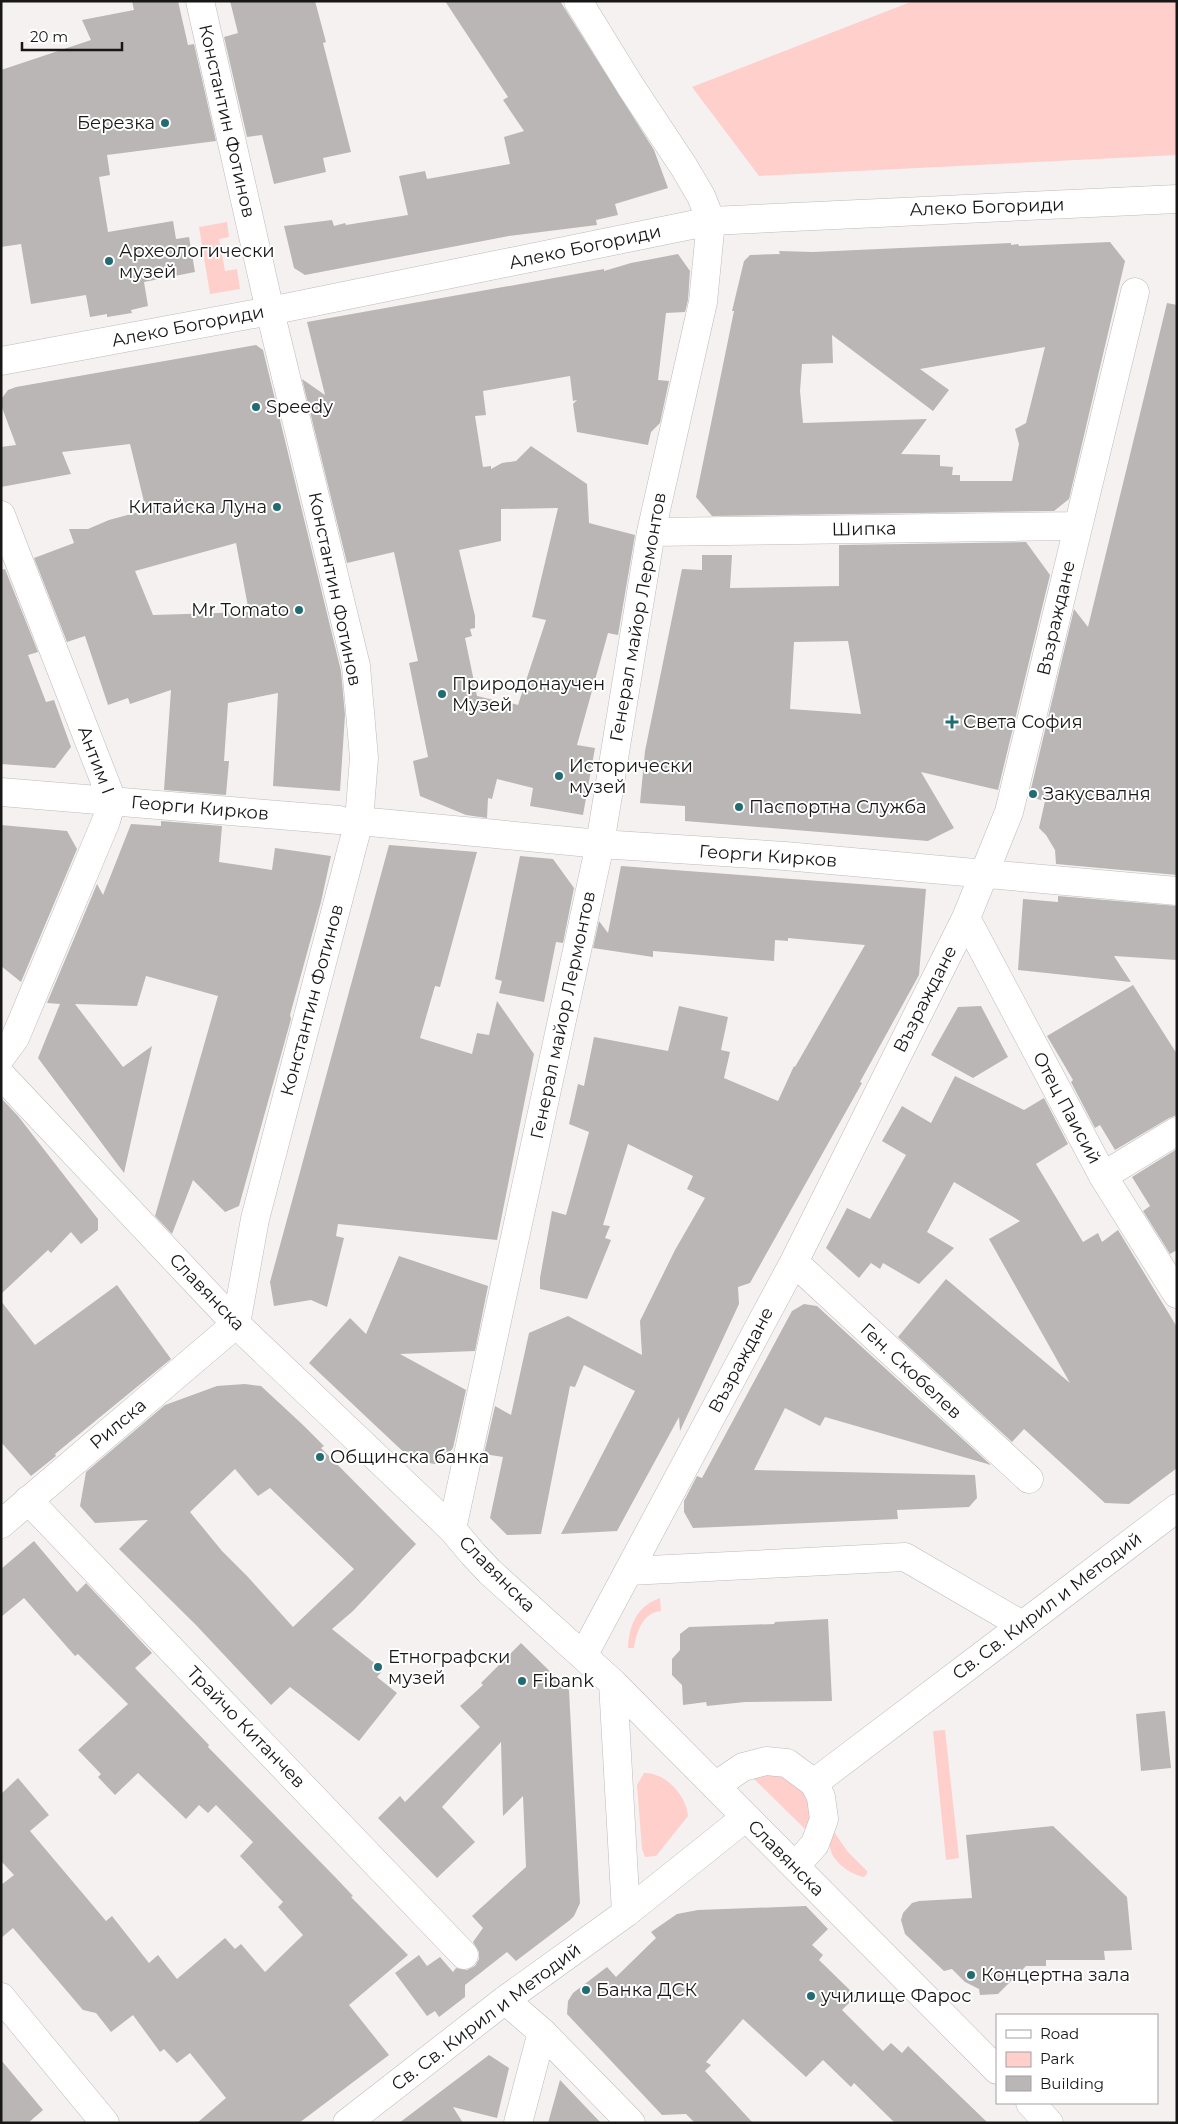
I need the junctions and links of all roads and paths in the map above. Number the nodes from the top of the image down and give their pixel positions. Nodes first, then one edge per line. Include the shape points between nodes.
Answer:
1 (200, 1) edge
2 (578, 1) edge
3 (1177, 199) edge
4 (711, 221) junction
5 (1135, 292) dead end
6 (270, 311) junction
7 (1, 361) edge
8 (1, 515) edge
9 (1078, 526) junction
10 (650, 532) junction
11 (1, 792) edge
12 (112, 800) junction
13 (349, 821) junction
14 (600, 844) junction
15 (985, 874) junction
16 (1177, 891) edge
17 (966, 918) junction
18 (1, 1057) edge
19 (1, 1075) edge
20 (1177, 1131) edge
21 (1103, 1176) junction
22 (794, 1262) junction
23 (1177, 1294) edge
24 (236, 1324) junction
25 (1029, 1479) dead end
26 (28, 1500) junction
27 (1177, 1508) edge
28 (1, 1524) edge
29 (452, 1529) junction
30 (629, 1570) junction
31 (1022, 1625) junction
32 (583, 1656) junction
33 (613, 1683) junction
34 (814, 1783) junction
35 (715, 1786) junction
36 (746, 1817) junction
37 (795, 1866) junction
38 (626, 1913) junction
39 (464, 1955) dead end
40 (1, 1997) edge
41 (505, 2000) junction
42 (542, 2032) junction
43 (996, 2069) edge
44 (1031, 2104) edge
45 (105, 2123) edge
46 (347, 2123) edge
47 (518, 2123) edge
48 (631, 2123) edge
49 (1049, 2123) edge

1 - 6 street, Константин Фотинов
2 - 4 street, Генерал майор Лермонтов via 684,167
3 - 4 street, Алеко Богориди
4 - 6 street, Алеко Богориди
4 - 10 street, Генерал майор Лермонтов via 702,302
5 - 9 street, Възраждане
6 - 7 street, Алеко Богориди
6 - 13 street, Константин Фотинов via 356,666 364,758
8 - 12 street, Антим I
9 - 10 street, Шипка
9 - 15 street, Възраждане via 1009,812
10 - 14 street, Генерал майор Лермонтов
11 - 12 street, Георги Кирков
12 - 13 street, Георги Кирков
12 - 18 street, Антим I via 19,1029
13 - 14 street, Георги Кирков
13 - 24 street, Константин Фотинов via 255,1219
14 - 15 street, Георги Кирков
14 - 29 street, Генерал майор Лермонтов
15 - 16 street, Георги Кирков
15 - 17 street, Възраждане
17 - 21 street, Отец Паисий
17 - 22 street, Възраждане
19 - 24 street, Славянска
20 - 21 street
21 - 23 street, Отец Паисий
22 - 25 street, Ген. Скобелев
22 - 30 street, Възраждане
24 - 26 street, Рилска
24 - 29 street, Славянска
26 - 28 street, Рилска
26 - 39 street, Трайчо Китанчев
27 - 31 street, Св. Св. Кирил и Методий
29 - 32 street, Славянска via 484,1566
30 - 31 street via 905,1557
30 - 32 street, Възраждане
31 - 34 street, Св. Св. Кирил и Методий
32 - 33 street, Славянска
33 - 35 street, Славянска
33 - 38 street
34 - 35 street via 787,1763 766,1761 743,1767
34 - 37 street via 821,1797 824,1819 815,1844
35 - 36 street, Славянска
36 - 37 street, Славянска
36 - 38 street, Св. Св. Кирил и Методий
37 - 43 street, Славянска
38 - 41 street, Св. Св. Кирил и Методий
40 - 45 street
41 - 42 street
41 - 46 street, Св. Св. Кирил и Методий
42 - 47 street
42 - 48 street
44 - 49 street

